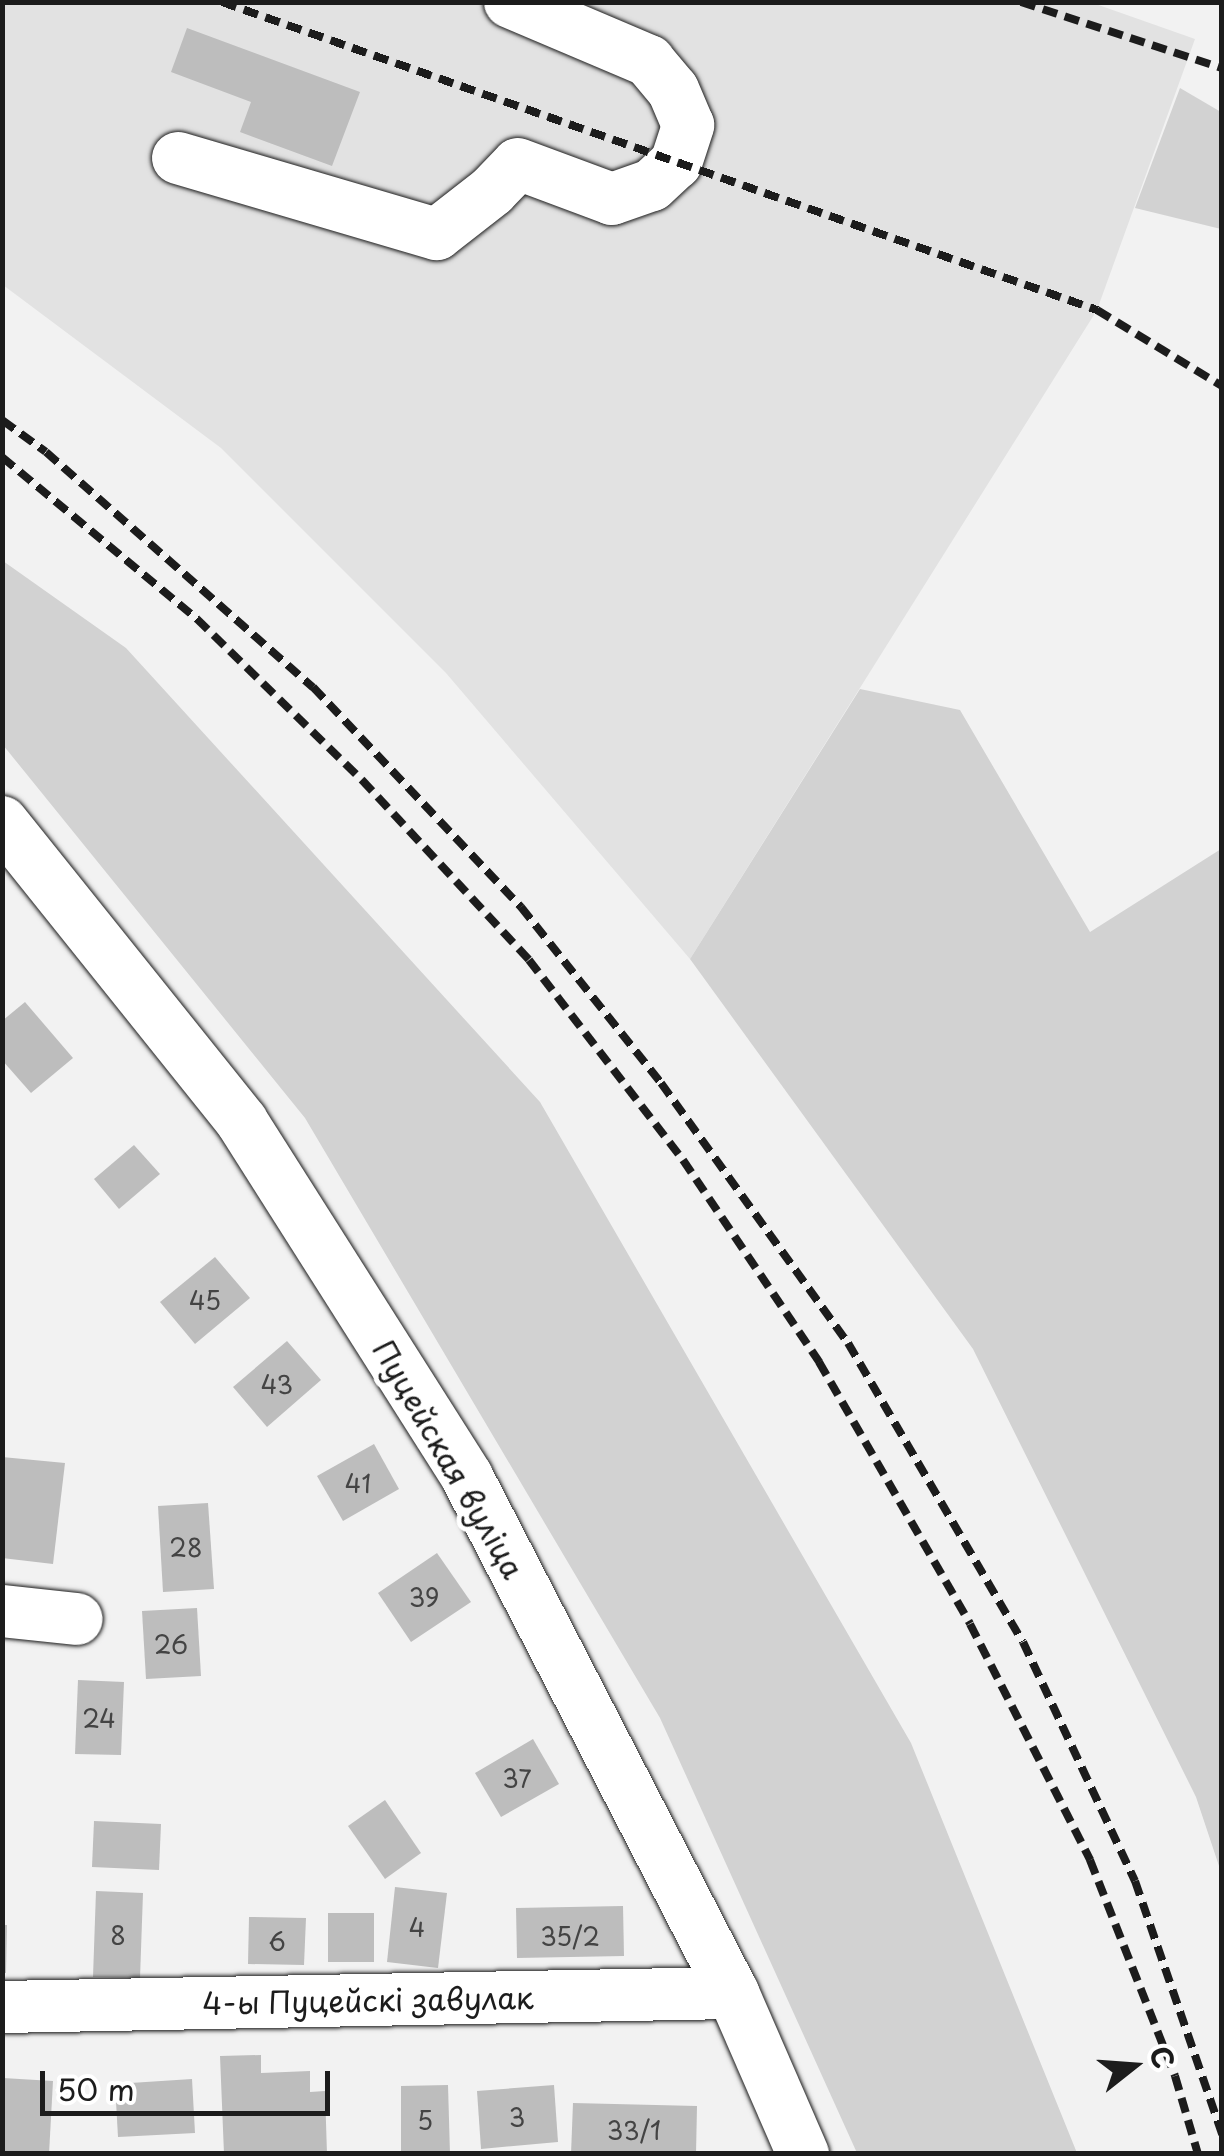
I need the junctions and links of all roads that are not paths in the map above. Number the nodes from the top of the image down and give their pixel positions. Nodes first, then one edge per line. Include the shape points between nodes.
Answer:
1 (510, 2) edge
2 (178, 158) dead end
3 (2, 822) edge
4 (2, 1611) edge
5 (77, 1619) dead end
6 (733, 1993) junction
7 (2, 2007) edge
8 (803, 2154) edge

1 - 2 street via 649,60 673,90 688,125 676,163 652,185 612,199 518,164 437,234
3 - 6 street, Пуцейская вуліца via 242,1122 467,1476
4 - 5 street
6 - 7 street, 4-ы Пуцейскі завулак
6 - 8 street, Пуцейская вуліца

